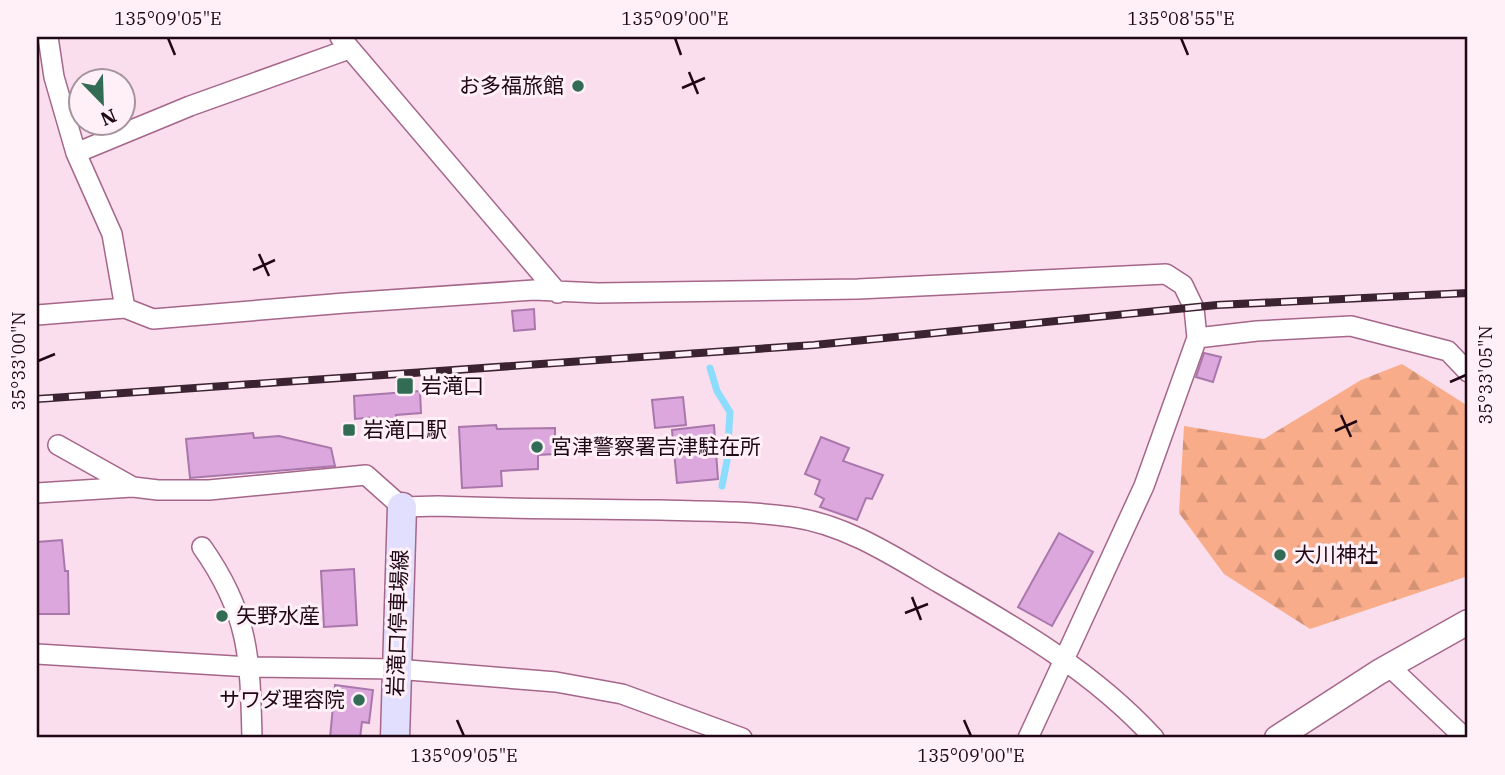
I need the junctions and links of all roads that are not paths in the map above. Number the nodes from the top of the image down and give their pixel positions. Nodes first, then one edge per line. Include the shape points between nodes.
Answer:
1 (48, 37) edge
2 (345, 43) edge
3 (76, 153) junction
4 (558, 293) junction
5 (124, 308) junction
6 (37, 315) edge
7 (1197, 338) junction
8 (1468, 372) edge
9 (58, 445) dead end
10 (133, 487) junction
11 (37, 493) edge
12 (402, 507) junction
13 (202, 547) dead end
14 (1468, 622) edge
15 (37, 654) edge
16 (1064, 659) junction
17 (250, 667) junction
18 (1390, 667) junction
19 (396, 669) junction
20 (252, 738) edge
21 (395, 738) edge
22 (742, 738) edge
23 (1028, 738) edge
24 (1154, 738) edge
25 (1277, 738) edge
26 (1465, 738) edge

1 - 3 street via 54,77
2 - 3 street
2 - 4 street
3 - 5 street via 112,234
4 - 5 street via 460,294 153,319
4 - 7 street via 858,289 1166,274 1183,285 1194,308
5 - 6 street
7 - 8 street via 1351,326 1448,351
7 - 16 street via 1144,486
9 - 10 street
10 - 11 street
10 - 12 street via 209,491 366,475
12 - 16 street via 705,511 794,517 883,550
12 - 19 main road, 岩滝口停車場線
13 - 17 street via 236,605
14 - 18 street
15 - 17 street
16 - 23 street
16 - 24 street via 1130,712
17 - 19 street
17 - 20 street
18 - 25 street
18 - 26 street
19 - 21 main road, 岩滝口停車場線
19 - 22 street via 556,682 622,694

